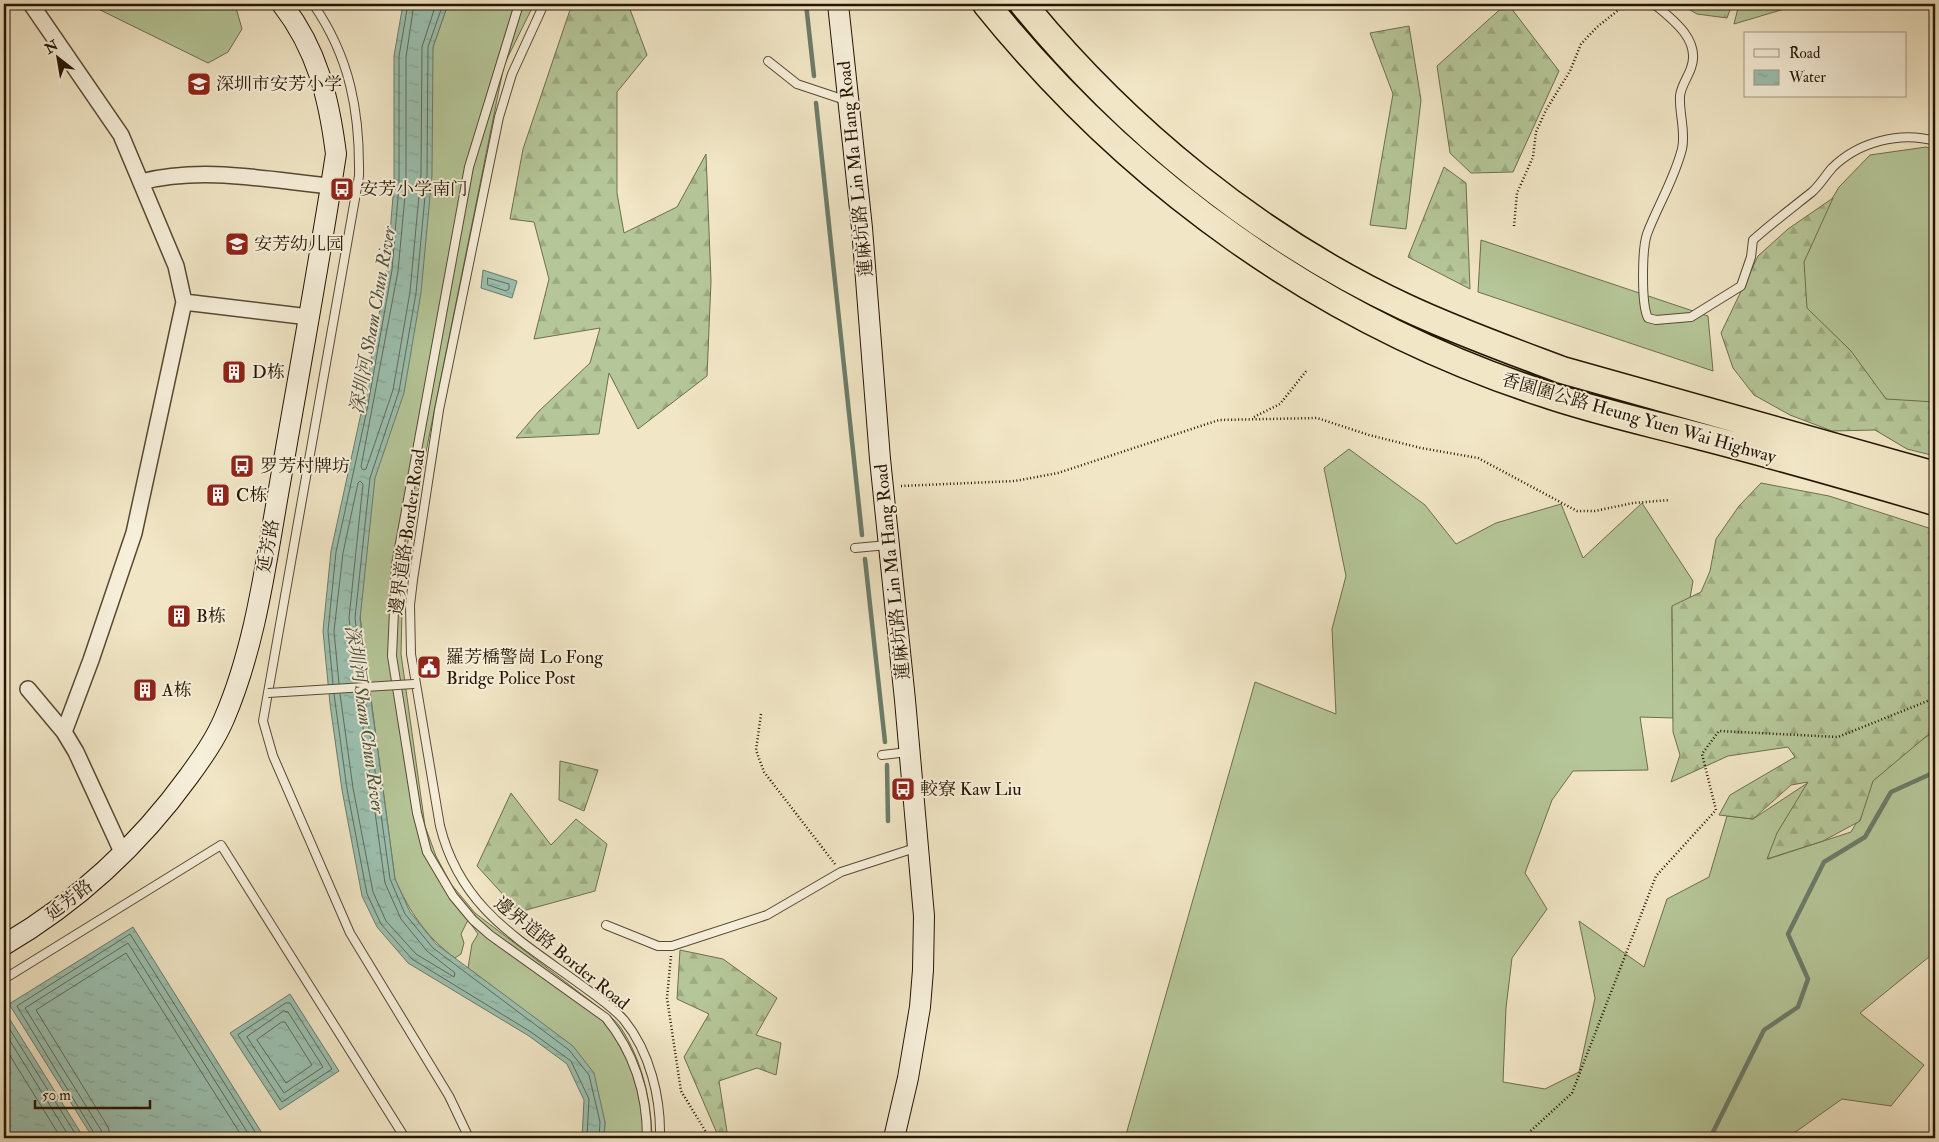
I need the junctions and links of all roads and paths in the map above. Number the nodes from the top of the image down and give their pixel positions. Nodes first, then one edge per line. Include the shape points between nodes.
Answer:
1 (32, 4) edge
2 (284, 4) edge
3 (312, 4) edge
4 (519, 4) edge
5 (544, 4) edge
6 (838, 4) edge
7 (976, 4) edge
8 (986, 4) edge
9 (1023, 4) edge
10 (1626, 4) edge
11 (1654, 4) edge
12 (1010, 33) junction
13 (768, 62) dead end
14 (849, 101) junction
15 (1935, 141) edge
16 (141, 182) junction
17 (331, 186) junction
18 (1514, 226) dead end
19 (184, 302) junction
20 (309, 317) junction
21 (1307, 370) dead end
22 (1253, 418) junction
23 (1935, 475) edge
24 (901, 486) dead end
25 (1670, 500) dead end
26 (1935, 502) edge
27 (889, 545) junction
28 (856, 548) dead end
29 (414, 684) junction
30 (28, 689) dead end
31 (268, 693) junction
32 (1935, 698) edge
33 (761, 714) dead end
34 (64, 732) junction
35 (909, 752) junction
36 (882, 755) dead end
37 (918, 847) junction
38 (123, 854) junction
39 (841, 872) junction
40 (606, 924) dead end
41 (4, 945) edge
42 (672, 946) junction
43 (4, 979) edge
44 (404, 1138) edge
45 (469, 1138) edge
46 (647, 1138) edge
47 (660, 1138) edge
48 (705, 1138) edge
49 (894, 1138) edge
50 (1523, 1138) edge

1 - 16 street via 121,135
2 - 17 street, 延芳路 via 316,64 330,108 336,154
3 - 31 lane via 330,32 356,103 360,138 359,176
4 - 46 lane via 469,167 396,565 392,656 417,813 427,852 437,872 473,920 490,935 606,1018 631,1056 642,1087
5 - 29 lane, 邊界道路 Border Road via 505,97 439,410 410,605
6 - 14 street, 蓮麻坑路 Lin Ma Hang Road
7 - 12 highway
8 - 12 highway, 香園圍公路 Heung Yuen Wai Highway
9 - 23 highway, 香園圍公路 Heung Yuen Wai Highway via 1100,89 1188,168 1312,256 1394,302 1562,370
10 - 18 path via 1581,44 1570,71 1546,110 1536,132 1533,157 1517,192
11 - 15 lane via 1692,43 1695,53 1680,94 1682,148 1673,178 1646,236 1643,298 1648,318 1691,317 1741,286 1753,240 1814,191 1848,155 1870,144 1894,138 1916,137
12 - 26 highway, 香園圍公路 Heung Yuen Wai Highway via 1090,120 1162,184 1256,255 1381,327 1461,363 1543,394
13 - 14 lane via 797,84
14 - 27 street, 蓮麻坑路 Lin Ma Hang Road
16 - 17 street via 166,175 215,174
16 - 19 street via 176,266
17 - 20 street, 延芳路
19 - 20 street
19 - 34 street via 134,533
20 - 38 street, 延芳路 via 266,561 237,684 224,720 208,749 180,789
21 - 22 path via 1280,404
22 - 24 path via 1219,420 1050,474 1015,481
22 - 25 path via 1317,418 1421,448 1478,458 1577,511
27 - 28 lane
27 - 35 street, 蓮麻坑路 Lin Ma Hang Road
29 - 31 lane, bridge
29 - 47 lane, 邊界道路 Border Road via 440,826 456,872 474,900 496,923 624,1020 651,1074 658,1102
30 - 34 street
31 - 45 lane via 263,721 273,756 350,933 449,1096
32 - 50 path via 1838,737 1719,730 1702,754 1716,810 1656,876 1572,1093
33 - 39 path via 756,750 764,772
34 - 38 street
35 - 36 lane
35 - 37 street, 蓮麻坑路 Lin Ma Hang Road
37 - 39 lane
37 - 49 street, 蓮麻坑路 Lin Ma Hang Road via 924,916 923,970 915,1039
38 - 41 street, 延芳路 via 60,909
39 - 42 lane via 767,915
40 - 42 lane via 658,946
42 - 48 path via 667,998 680,1092 706,1132
43 - 44 lane via 221,845

